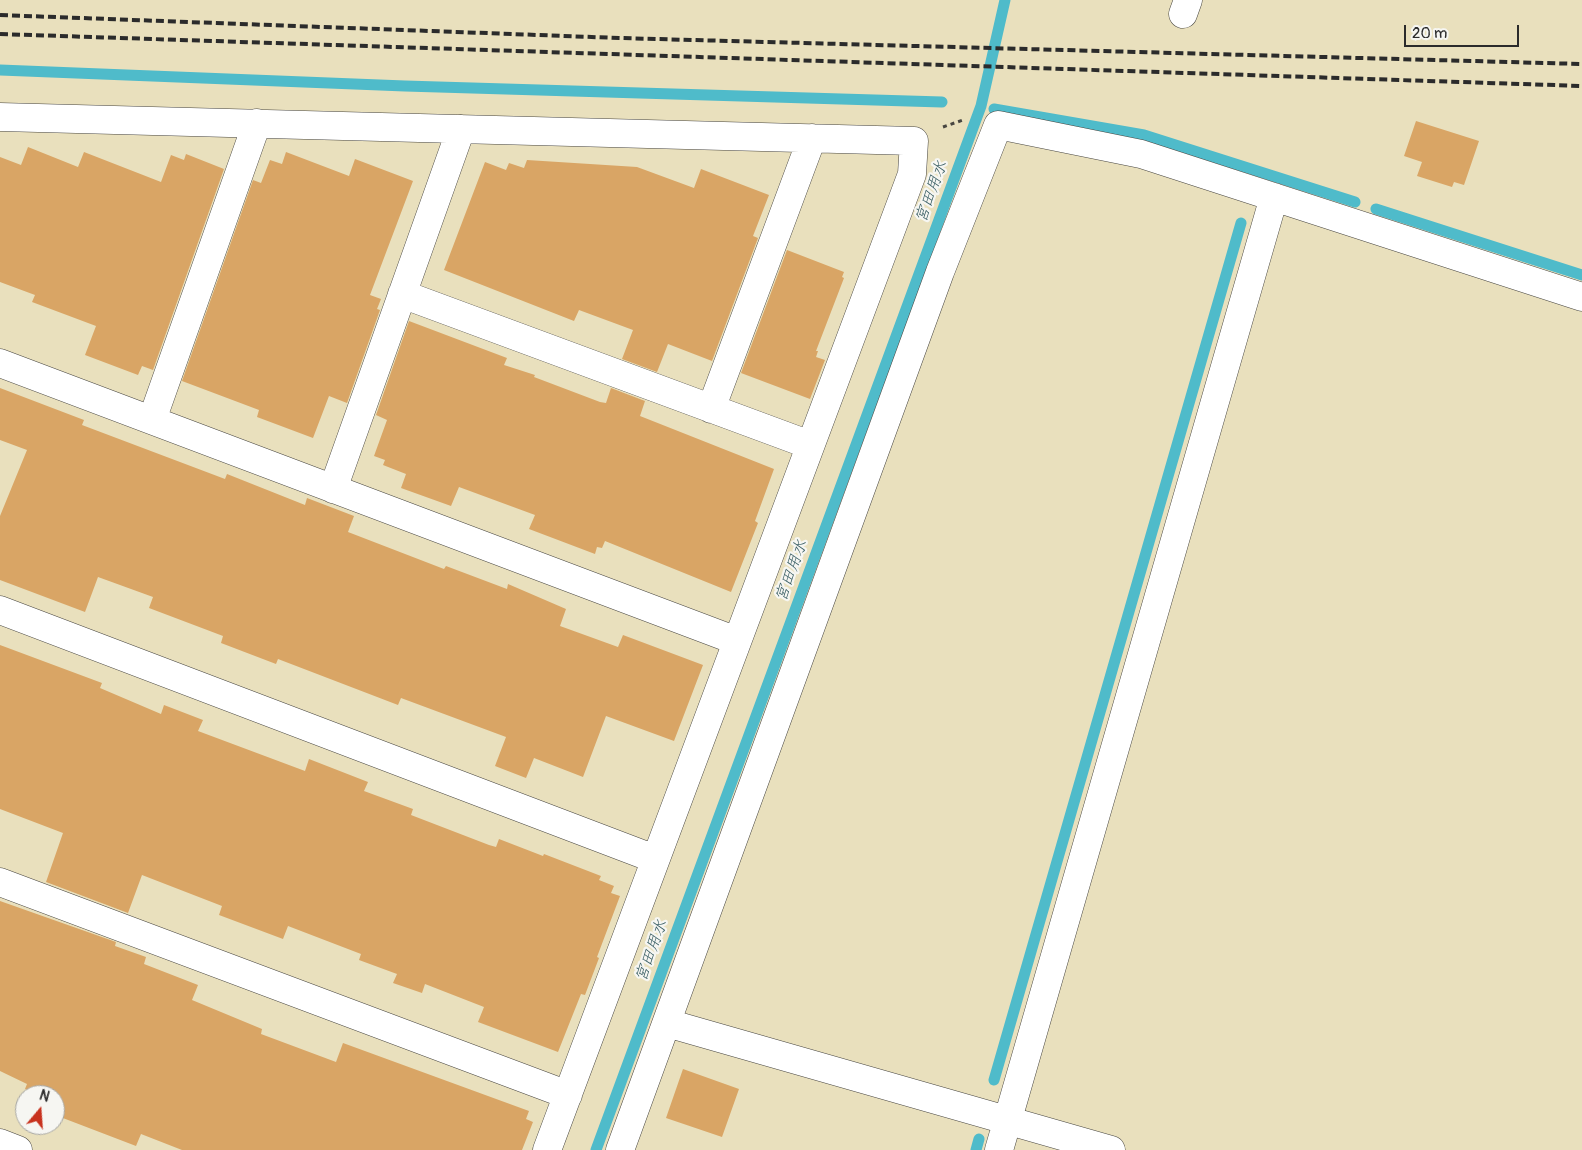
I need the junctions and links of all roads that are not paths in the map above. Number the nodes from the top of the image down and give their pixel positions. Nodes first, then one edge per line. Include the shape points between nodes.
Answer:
1 (0, 116) edge
2 (257, 123) junction
3 (461, 129) junction
4 (812, 138) junction
5 (1274, 196) junction
6 (402, 294) junction
7 (1582, 296) edge
8 (0, 363) edge
9 (711, 408) junction
10 (152, 420) junction
11 (810, 445) junction
12 (333, 489) junction
13 (0, 610) edge
14 (737, 641) junction
15 (655, 859) junction
16 (0, 882) edge
17 (667, 1023) junction
18 (568, 1095) junction
19 (1007, 1120) junction
20 (0, 1143) edge
21 (18, 1150) edge
22 (547, 1150) edge
23 (620, 1150) edge
24 (999, 1150) edge
25 (1112, 1150) edge

1 - 2 street
2 - 3 street
2 - 10 street
3 - 4 street
3 - 6 street
4 - 9 street
4 - 11 street via 914,141 912,174
5 - 7 street
5 - 17 street via 1141,154 998,126 940,272
5 - 19 street
6 - 9 street
6 - 12 street
8 - 10 street
9 - 11 street
10 - 12 street
11 - 14 street
12 - 14 street
13 - 15 street
14 - 15 street
15 - 18 street
16 - 18 street
17 - 19 street
17 - 23 street
18 - 22 street
19 - 24 street
19 - 25 street
20 - 21 street

